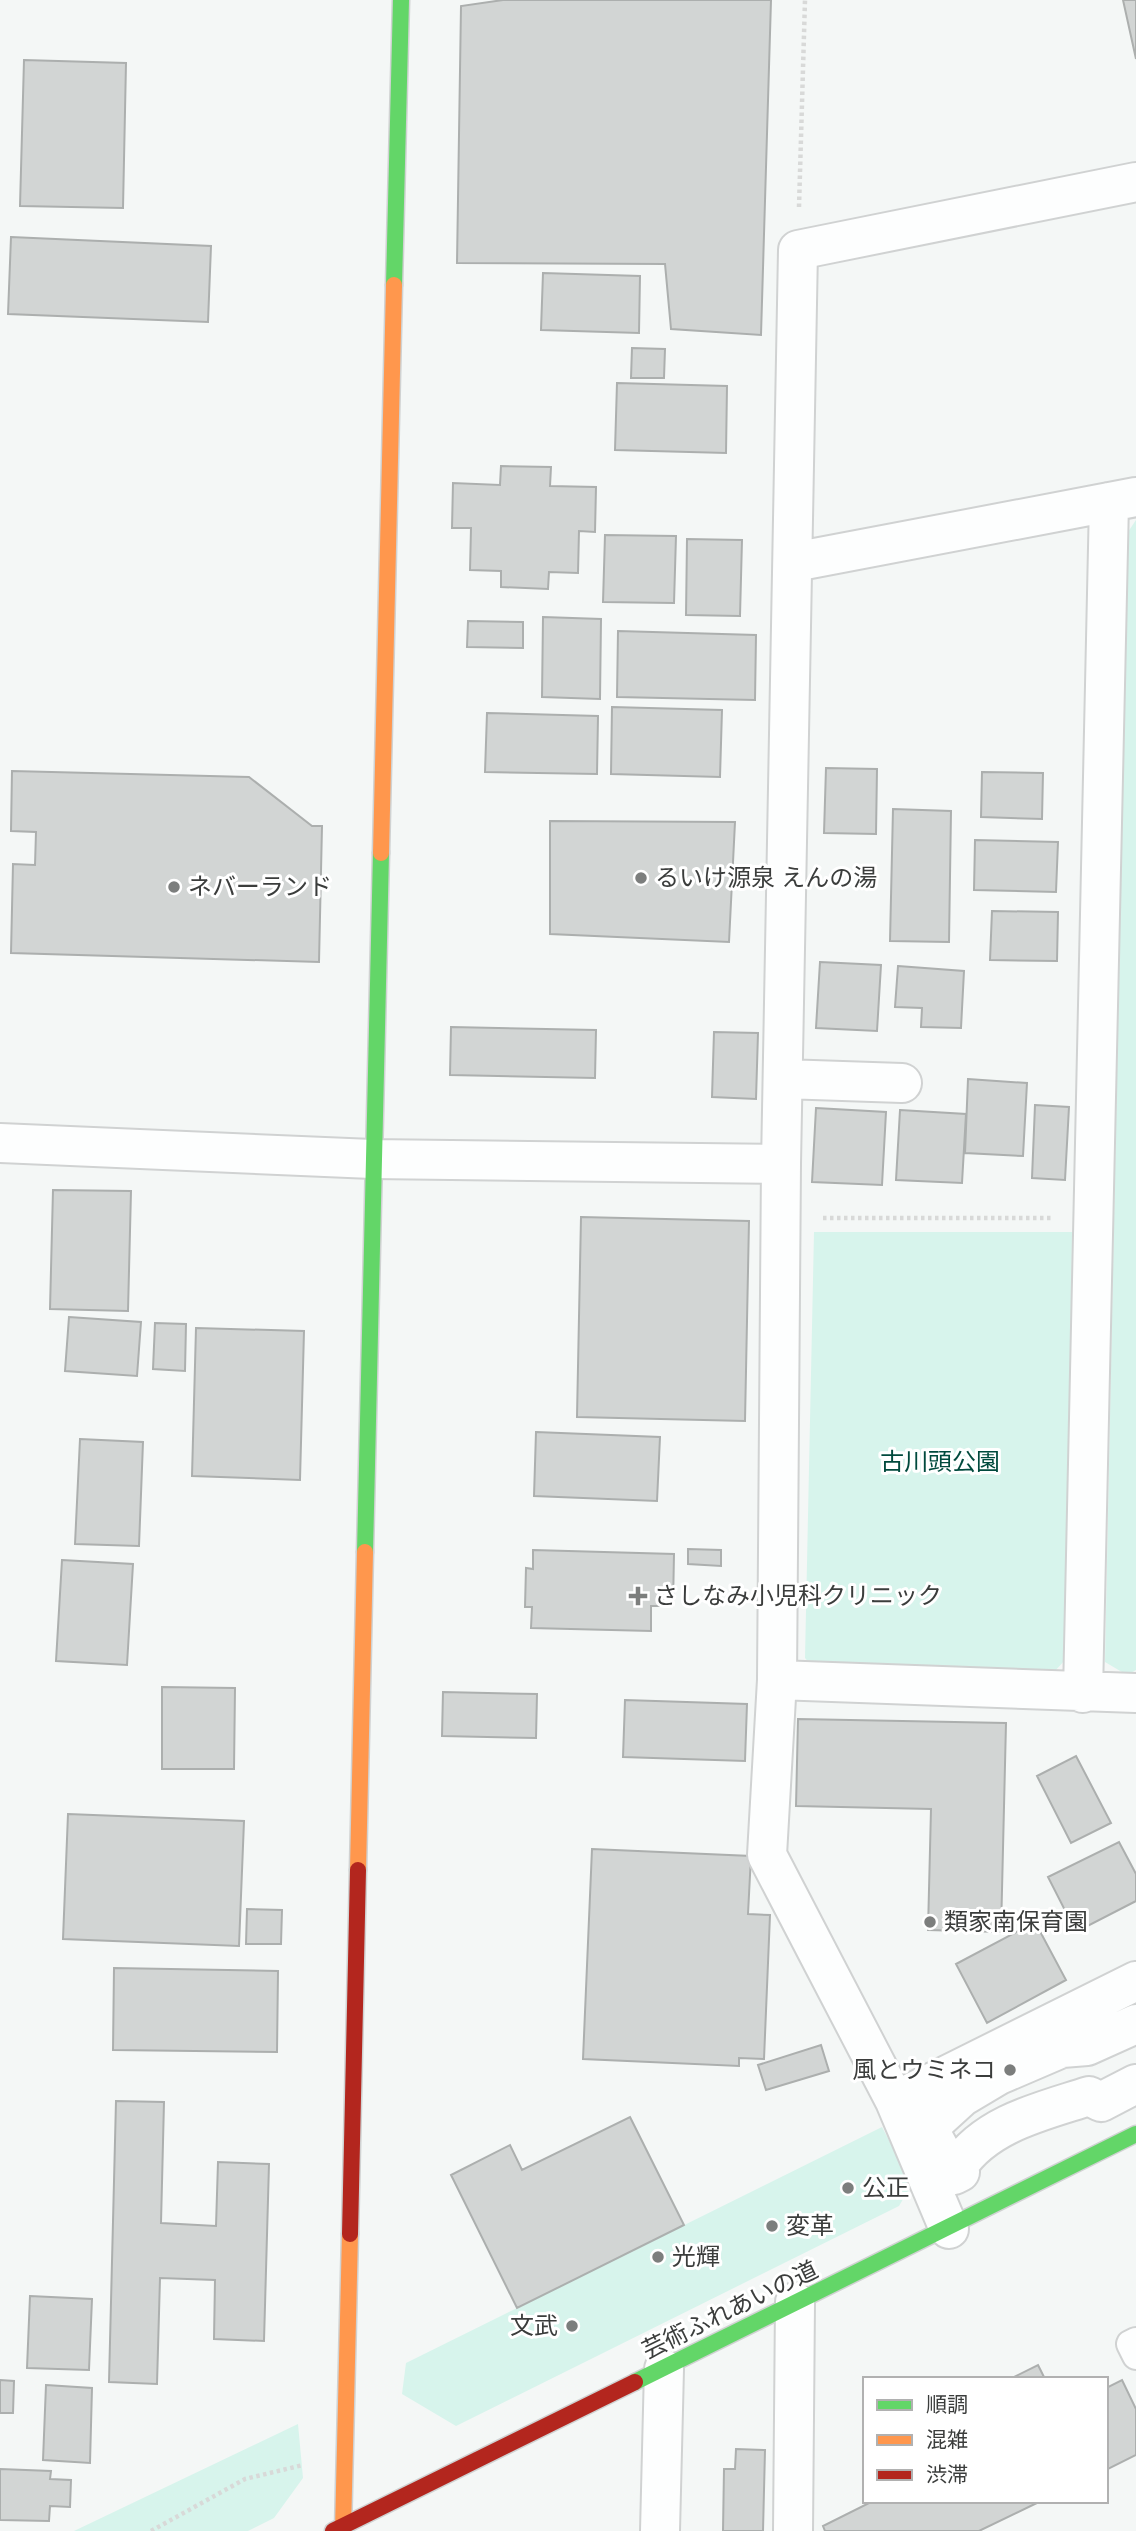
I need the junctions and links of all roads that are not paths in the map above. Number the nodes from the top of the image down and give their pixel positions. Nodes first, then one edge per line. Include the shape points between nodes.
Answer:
1 (401, 0) edge
2 (1136, 182) edge
3 (1122, 499) edge
4 (794, 562) junction
5 (783, 1079) junction
6 (902, 1083) dead end
7 (0, 1143) edge
8 (372, 1159) junction
9 (781, 1164) junction
10 (777, 1680) junction
11 (1083, 1693) junction
12 (1136, 1693) edge
13 (1136, 1981) edge
14 (1136, 2024) edge
15 (1136, 2084) edge
16 (895, 2101) junction
17 (1136, 2134) edge
18 (949, 2229) junction
19 (795, 2302) junction
20 (1136, 2342) edge
21 (1136, 2356) edge
22 (664, 2369) junction
23 (339, 2529) edge
24 (660, 2531) edge
25 (793, 2531) edge

1 - 8 street
2 - 4 street via 798,250
3 - 4 street
3 - 11 street via 1093,1218
4 - 5 street
5 - 6 street
5 - 9 street
7 - 8 street
8 - 9 street
8 - 23 street
9 - 10 street
10 - 11 street
10 - 16 street via 768,1855
11 - 12 street
13 - 16 street
14 - 15 street via 1087,2046 1062,2048 999,2075 962,2096 928,2128 954,2175 972,2149 1004,2126 1089,2096 1101,2102
16 - 18 street
17 - 18 street, 芸術ふれあいの道
18 - 19 street, 芸術ふれあいの道
19 - 22 street, 芸術ふれあいの道
19 - 25 street
20 - 21 lane via 1130,2344
22 - 23 street, 芸術ふれあいの道
22 - 24 street

